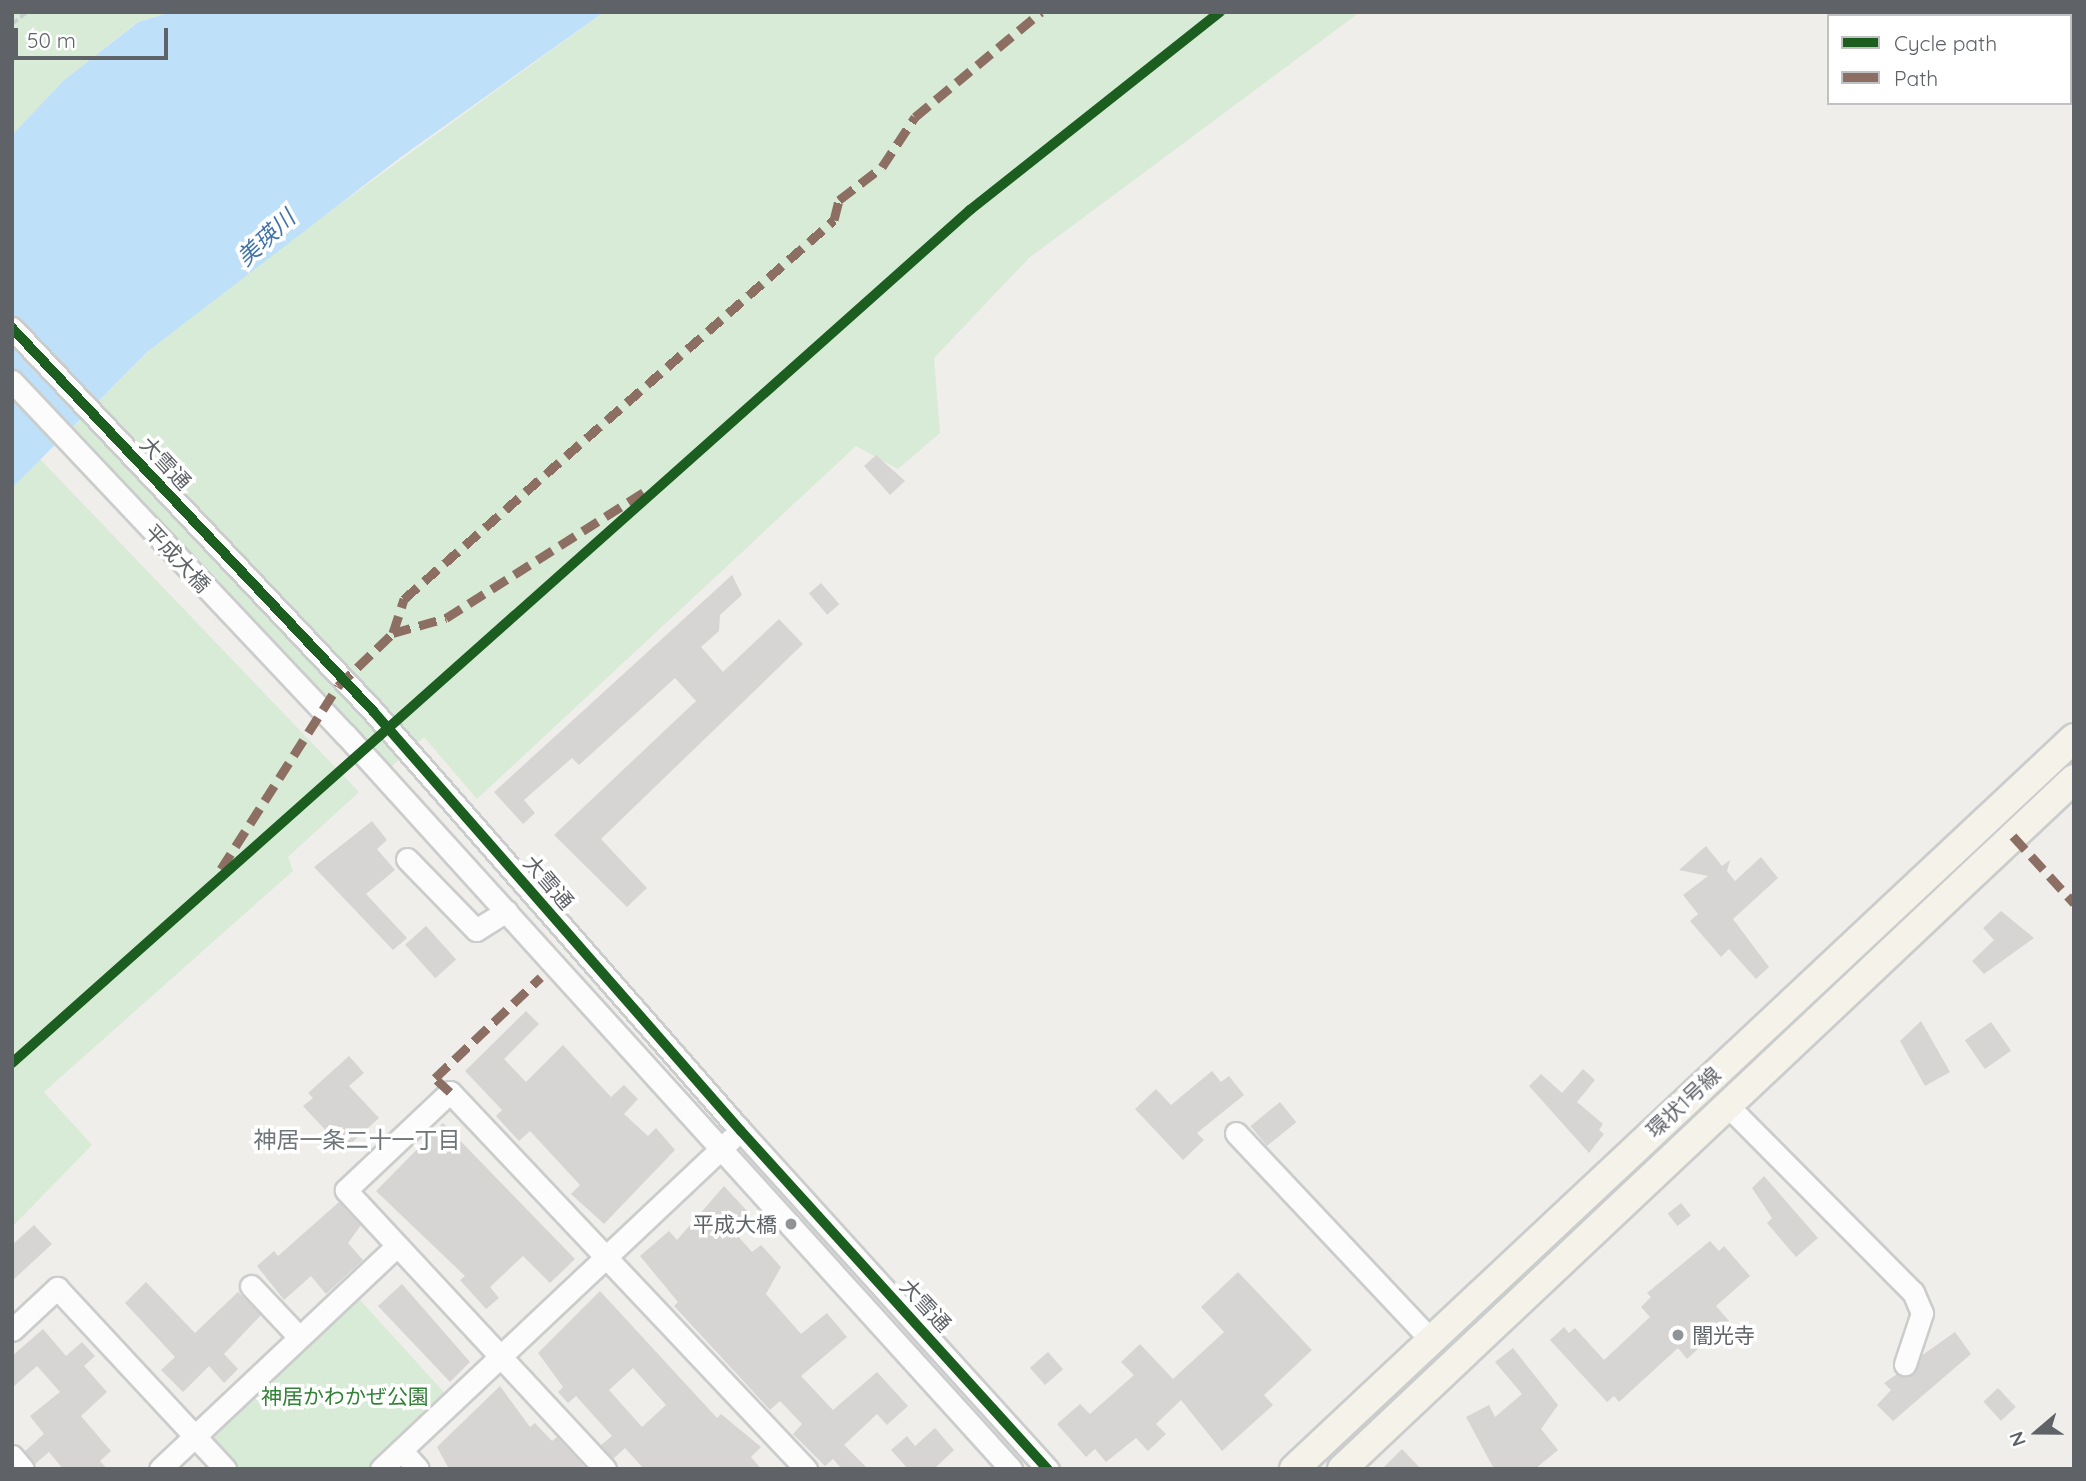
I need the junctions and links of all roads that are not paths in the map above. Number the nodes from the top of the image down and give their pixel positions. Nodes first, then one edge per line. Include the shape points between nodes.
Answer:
1 (12, 328) edge
2 (12, 382) edge
3 (2074, 738) edge
4 (2074, 779) edge
5 (407, 859) dead end
6 (507, 911) junction
7 (1727, 1105) junction
8 (741, 1131) junction
9 (1236, 1133) dead end
10 (721, 1148) junction
11 (397, 1246) junction
12 (607, 1256) junction
13 (251, 1286) dead end
14 (12, 1330) edge
15 (299, 1337) junction
16 (1430, 1339) junction
17 (501, 1357) junction
18 (1905, 1364) dead end
19 (196, 1436) junction
20 (401, 1450) junction
21 (12, 1456) edge
22 (1041, 1466) edge
23 (23, 1469) edge
24 (160, 1469) edge
25 (225, 1469) edge
26 (382, 1469) edge
27 (418, 1469) edge
28 (606, 1469) edge
29 (806, 1469) edge
30 (1011, 1469) edge
31 (1294, 1469) edge
32 (1342, 1469) edge

1 - 8 street, 大雪通 via 373,711
2 - 6 street, 平成大橋
3 - 16 main road, 環状1号線
4 - 7 main road, 環状1号線
5 - 6 street via 476,930
6 - 10 street
7 - 18 street via 1913,1292 1922,1312
7 - 32 main road, 環状1号線
8 - 10 street
8 - 22 street, 大雪通
9 - 16 street
10 - 12 street
10 - 30 street
11 - 12 street via 346,1190 450,1092
11 - 15 street
11 - 17 street
12 - 17 street
12 - 29 street
13 - 15 street
14 - 19 street via 57,1288
15 - 19 street
16 - 31 main road, 環状1号線
17 - 20 street
17 - 28 street
19 - 24 street
19 - 25 street
20 - 26 street
20 - 27 street
21 - 23 street

